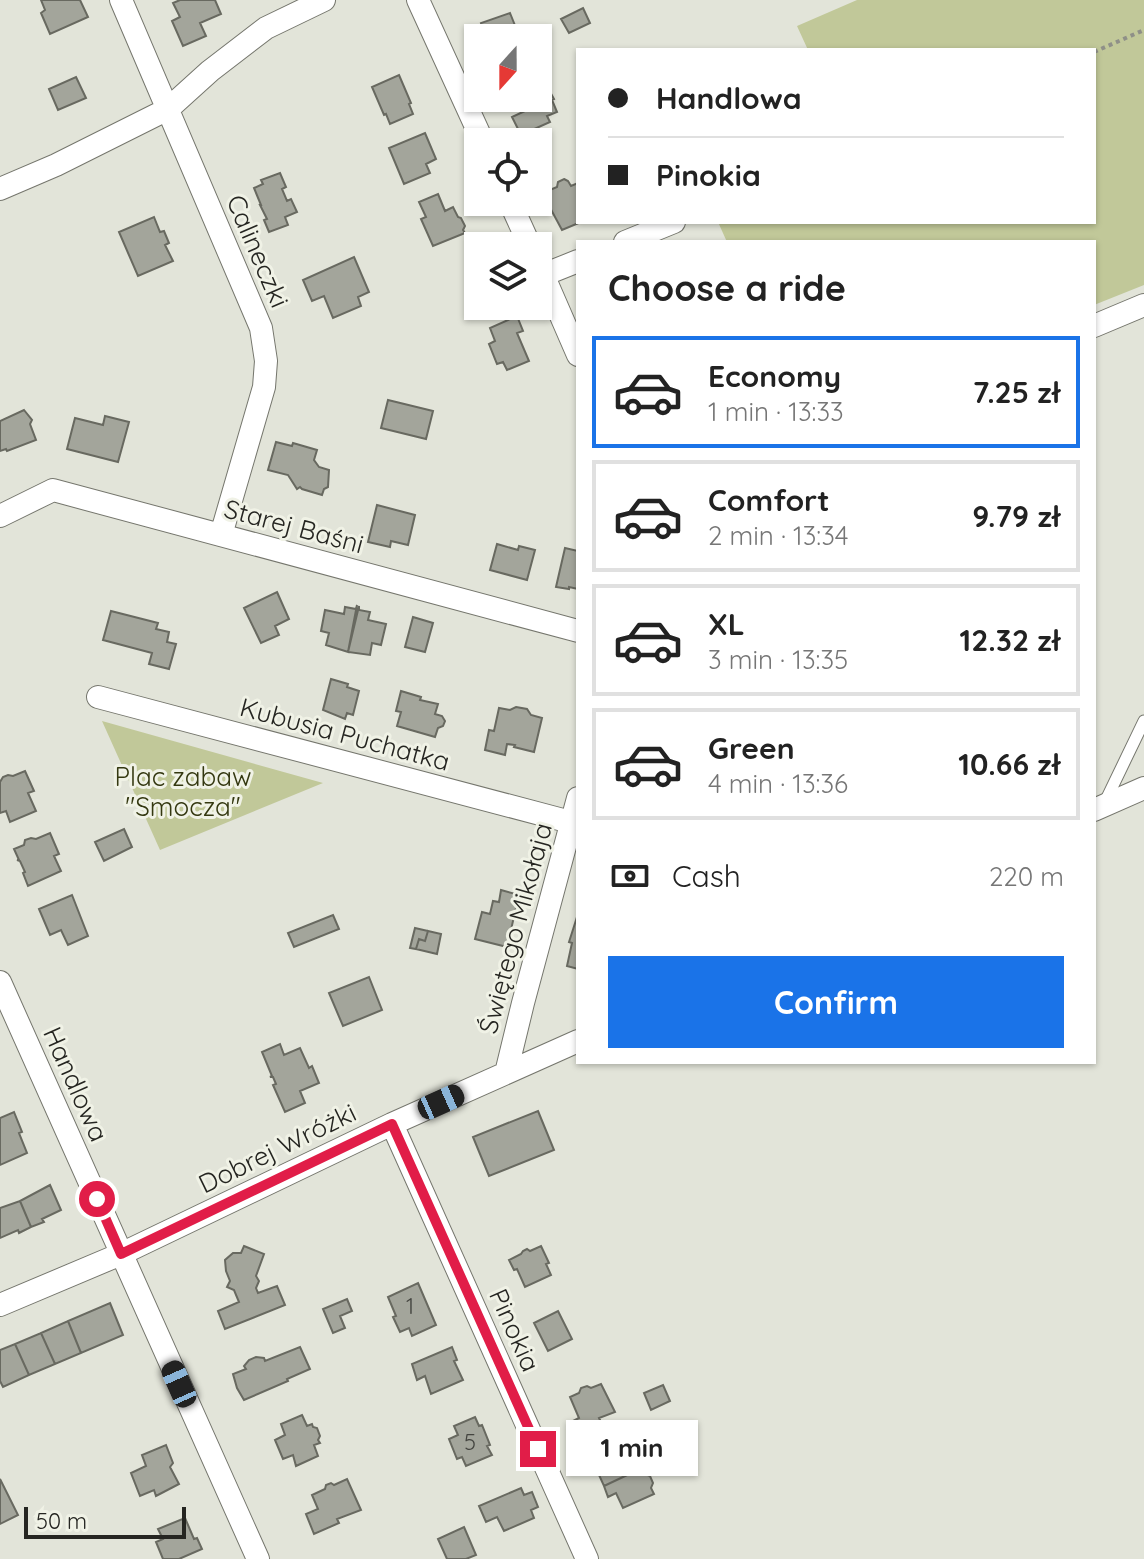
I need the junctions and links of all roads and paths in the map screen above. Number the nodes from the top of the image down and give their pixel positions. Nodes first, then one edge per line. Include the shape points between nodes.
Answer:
1 (121, 0) edge
2 (324, 0) edge
3 (418, 0) edge
4 (1144, 30) edge
5 (1096, 51) edge
6 (168, 109) junction
7 (477, 128) edge
8 (0, 189) edge
9 (669, 224) edge
10 (630, 240) edge
11 (576, 261) edge
12 (552, 267) edge
13 (552, 295) edge
14 (1144, 305) edge
15 (1096, 325) edge
16 (576, 350) edge
17 (0, 516) edge
18 (221, 535) junction
19 (576, 630) edge
20 (98, 697) dead end
21 (1144, 721) edge
22 (1144, 788) edge
23 (1099, 808) edge
24 (575, 823) edge
25 (0, 982) edge
26 (576, 1042) edge
27 (506, 1073) junction
28 (392, 1124) junction
29 (121, 1254) junction
30 (0, 1305) edge
31 (258, 1559) edge
32 (587, 1559) edge

1 - 6 street, Calineczki
2 - 6 street via 266,28
3 - 7 street
4 - 5 path
6 - 8 street
6 - 18 street, Calineczki via 261,328 266,361 264,387
9 - 10 street
11 - 12 street
13 - 16 street
14 - 15 street
17 - 18 street, Starej Baśni via 53,490
18 - 19 street, Starej Baśni
20 - 24 street, Kubusia Puchatka
21 - 23 lane
22 - 23 street
24 - 27 street, Świętego Mikołaja
25 - 29 street, Handlowa
26 - 27 street, Dobrej Wróżki
27 - 28 street, Dobrej Wróżki
28 - 29 street, Dobrej Wróżki
28 - 32 street, Pinokia
29 - 30 street, Dobrej Wróżki
29 - 31 street, Handlowa

